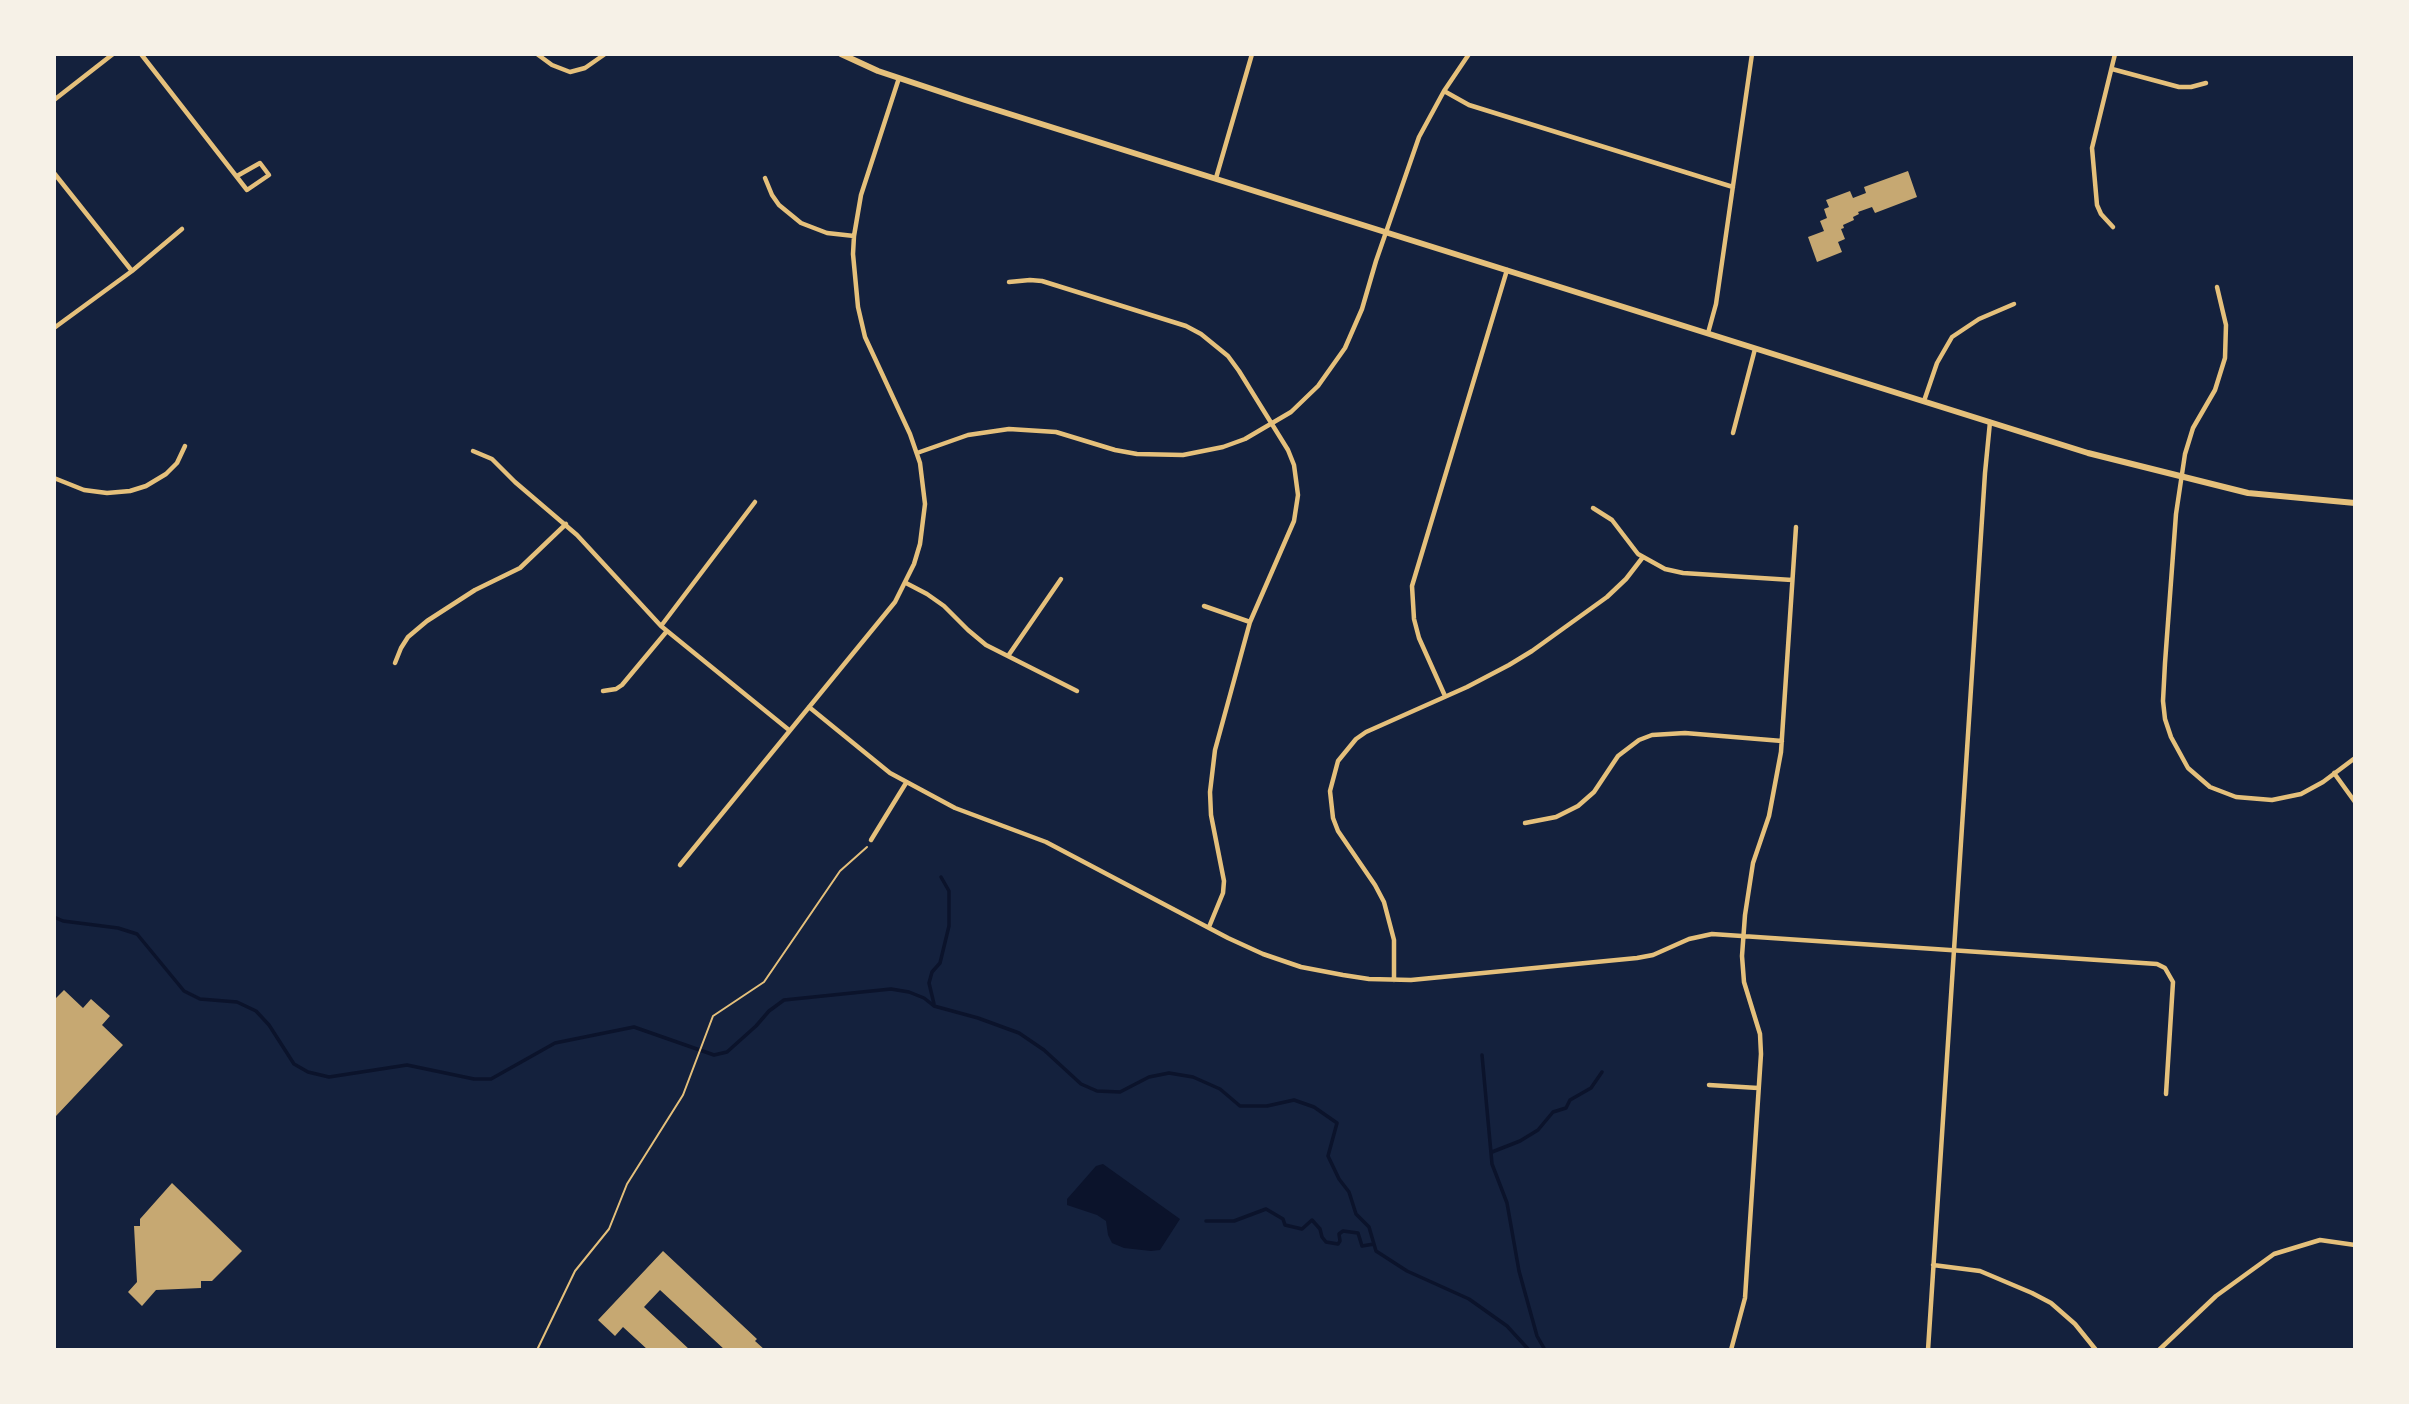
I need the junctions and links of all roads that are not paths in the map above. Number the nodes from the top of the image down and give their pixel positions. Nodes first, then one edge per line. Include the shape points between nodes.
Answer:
1 (113, 54) edge
2 (141, 54) edge
3 (537, 54) edge
4 (605, 54) edge
5 (841, 54) edge
6 (1252, 54) edge
7 (1469, 54) edge
8 (1752, 54) edge
9 (2115, 54) edge
10 (2112, 69) junction
11 (898, 78) junction
12 (2206, 83) dead end
13 (1444, 91) junction
14 (54, 100) edge
15 (54, 173) edge
16 (237, 176) junction
17 (765, 178) dead end
18 (1216, 178) junction
19 (1733, 187) junction
20 (2113, 227) dead end
21 (182, 229) dead end
22 (1386, 231) junction
23 (854, 236) junction
24 (1507, 269) junction
25 (132, 271) junction
26 (1009, 282) dead end
27 (2217, 287) dead end
28 (2014, 304) dead end
29 (54, 328) edge
30 (1708, 333) junction
31 (1755, 349) junction
32 (1924, 401) junction
33 (1990, 421) junction
34 (1271, 424) junction
35 (1733, 433) dead end
36 (185, 446) dead end
37 (473, 451) dead end
38 (916, 453) junction
39 (2182, 477) junction
40 (54, 478) edge
41 (755, 502) dead end
42 (2355, 503) edge
43 (1593, 508) dead end
44 (566, 524) junction
45 (1796, 527) dead end
46 (1643, 557) junction
47 (1061, 579) dead end
48 (1793, 580) junction
49 (906, 583) junction
50 (1205, 606) dead end
51 (1250, 622) junction
52 (660, 626) junction
53 (667, 631) junction
54 (1008, 656) junction
55 (396, 663) dead end
56 (603, 691) dead end
57 (1077, 691) dead end
58 (1446, 696) junction
59 (809, 707) junction
60 (789, 730) junction
61 (1782, 741) junction
62 (2355, 758) edge
63 (2334, 774) junction
64 (906, 783) junction
65 (2355, 803) edge
66 (1525, 823) dead end
67 (872, 840) road end
68 (680, 865) dead end
69 (1209, 927) junction
70 (1743, 936) junction
71 (1954, 949) junction
72 (1394, 980) junction
73 (1709, 1085) dead end
74 (1758, 1088) junction
75 (2166, 1094) dead end
76 (2355, 1245) edge
77 (1933, 1265) junction
78 (1731, 1350) edge
79 (1927, 1350) edge
80 (2096, 1350) edge
81 (2159, 1350) edge

1 - 14 street
2 - 16 street
3 - 4 street via 570,72
5 - 11 street
6 - 18 street
7 - 13 street
8 - 19 street
9 - 10 street
10 - 12 street via 2179,87
10 - 20 street via 2094,132 2092,163 2097,205
11 - 18 street
11 - 23 street via 864,184
13 - 19 street via 1469,105
13 - 22 street via 1419,136
15 - 25 street
16 - 16 street via 247,190 269,175 260,163
17 - 23 street via 779,205 801,223 827,233
18 - 22 street
19 - 30 street
21 - 25 street
22 - 24 street
22 - 34 street via 1345,348 1318,386
23 - 38 street via 861,323
24 - 30 street
24 - 58 street via 1412,586 1419,638
25 - 29 street
26 - 34 street via 1042,281 1201,334 1228,356
27 - 39 street via 2225,326 2225,358 2215,390 2190,436
28 - 32 street via 1952,337
30 - 31 street
31 - 32 street
31 - 35 street
32 - 33 street
33 - 39 street
33 - 71 street
34 - 38 street via 1223,447 1183,455 1137,454 1056,432 1009,429 968,435
34 - 51 street via 1294,465 1298,495 1294,521
36 - 40 street via 166,474 130,491 84,490
37 - 44 street via 492,458
38 - 49 street via 924,484 924,525
39 - 42 street via 2248,493
39 - 63 street via 2163,701 2179,754 2210,787 2254,800 2301,794
41 - 52 street
43 - 46 street via 1612,520
44 - 52 street
44 - 55 street via 520,568 427,621 408,638
45 - 48 street
46 - 48 street via 1683,573
46 - 58 street via 1607,597 1532,651
47 - 54 street
48 - 61 street
49 - 54 street via 928,594 986,645
49 - 59 street
50 - 51 street
51 - 69 street via 1212,771 1211,816 1224,881
52 - 53 street
53 - 56 street via 622,685
53 - 60 street
54 - 57 street
58 - 72 street via 1366,732 1345,750 1333,774 1330,791 1338,831 1375,885 1391,920
59 - 60 street
59 - 64 street
60 - 68 street
61 - 66 street via 1685,733 1639,740 1618,756 1594,792 1578,806 1556,817
61 - 70 street via 1775,789 1748,888
62 - 63 street
63 - 65 street
64 - 67 street
64 - 69 street via 955,808 1046,842
69 - 72 street via 1301,967
70 - 71 street
70 - 72 street via 1700,935 1637,958
70 - 74 street via 1744,982 1760,1034
71 - 75 street via 2165,968 2173,982
71 - 77 street
73 - 74 street
74 - 78 street via 1745,1298
76 - 81 street via 2320,1240 2274,1254 2216,1296
77 - 79 street
77 - 80 street via 1980,1272 2032,1293 2076,1324

